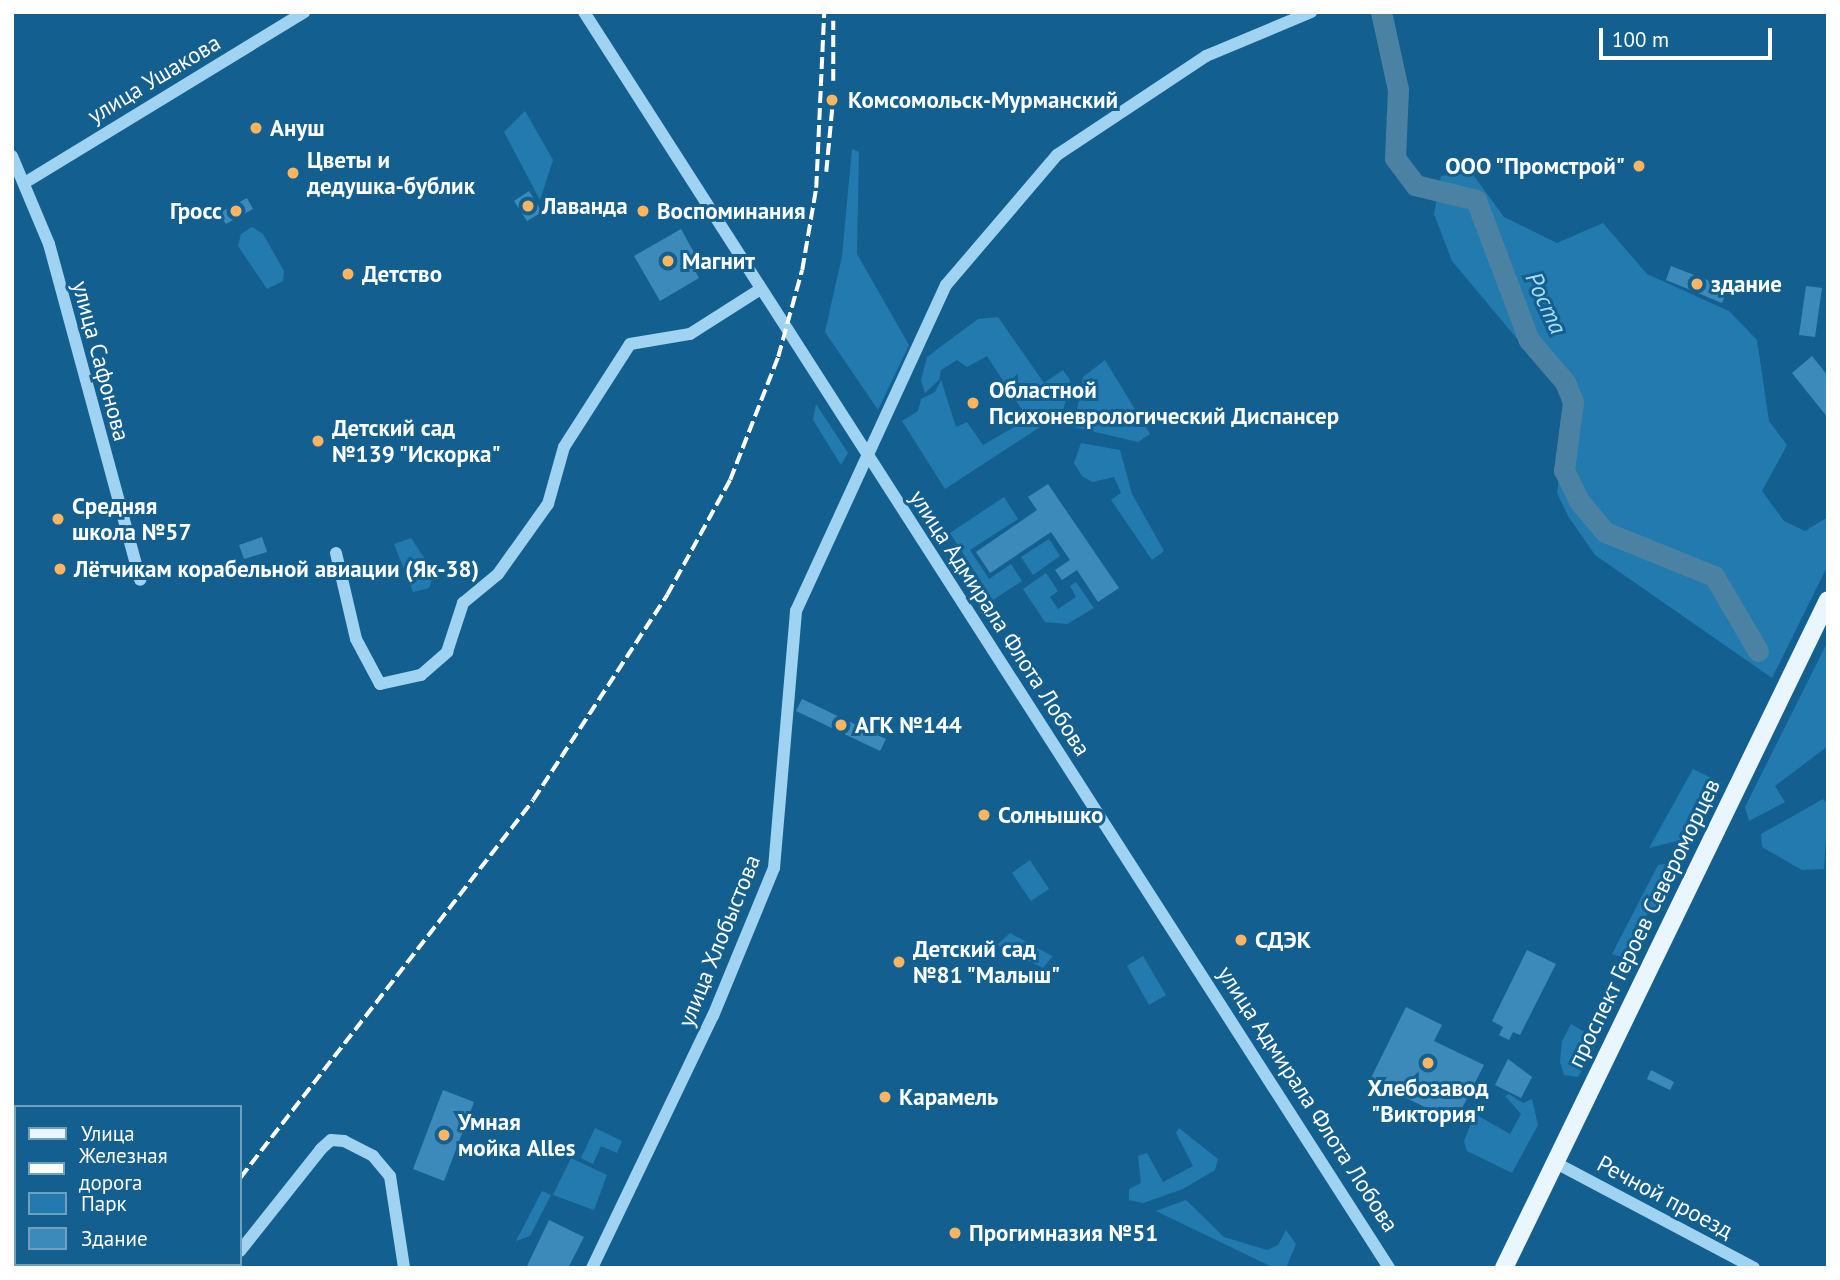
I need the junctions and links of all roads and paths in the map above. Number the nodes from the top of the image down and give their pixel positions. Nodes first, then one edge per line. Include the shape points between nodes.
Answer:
1 (304, 12) edge
2 (584, 12) edge
3 (1311, 12) edge
4 (12, 156) edge
5 (26, 182) junction
6 (759, 290) junction
7 (864, 454) junction
8 (336, 553) dead end
9 (140, 580) dead end
10 (1828, 600) edge
11 (1556, 1163) junction
12 (242, 1248) edge
13 (1383, 1255) junction
14 (404, 1268) edge
15 (592, 1268) edge
16 (1389, 1268) edge
17 (1396, 1268) edge
18 (1504, 1268) edge
19 (1754, 1268) edge

1 - 5 street, улица Ушакова
2 - 6 street, улица Адмирала Флота Лобова
3 - 7 street, улица Хлобыстова via 1206,56 1057,155 961,262 874,444
4 - 5 street, улица Сафонова
5 - 9 street, улица Сафонова via 49,244
6 - 7 street, улица Адмирала Флота Лобова
6 - 8 street via 690,334 630,344 564,447 548,504 498,574 463,603 447,652 421,675 380,684 356,639
7 - 13 street, улица Адмирала Флота Лобова
7 - 15 street, улица Хлобыстова via 790,634 774,868 713,1016
10 - 11 main road, проспект Героев Североморцев
11 - 18 main road, проспект Героев Североморцев
11 - 19 street, Речной проезд
12 - 14 street via 321,1149 331,1140 345,1141 373,1156 390,1177
13 - 16 street, улица Адмирала Флота Лобова
13 - 17 street, улица Адмирала Флота Лобова

